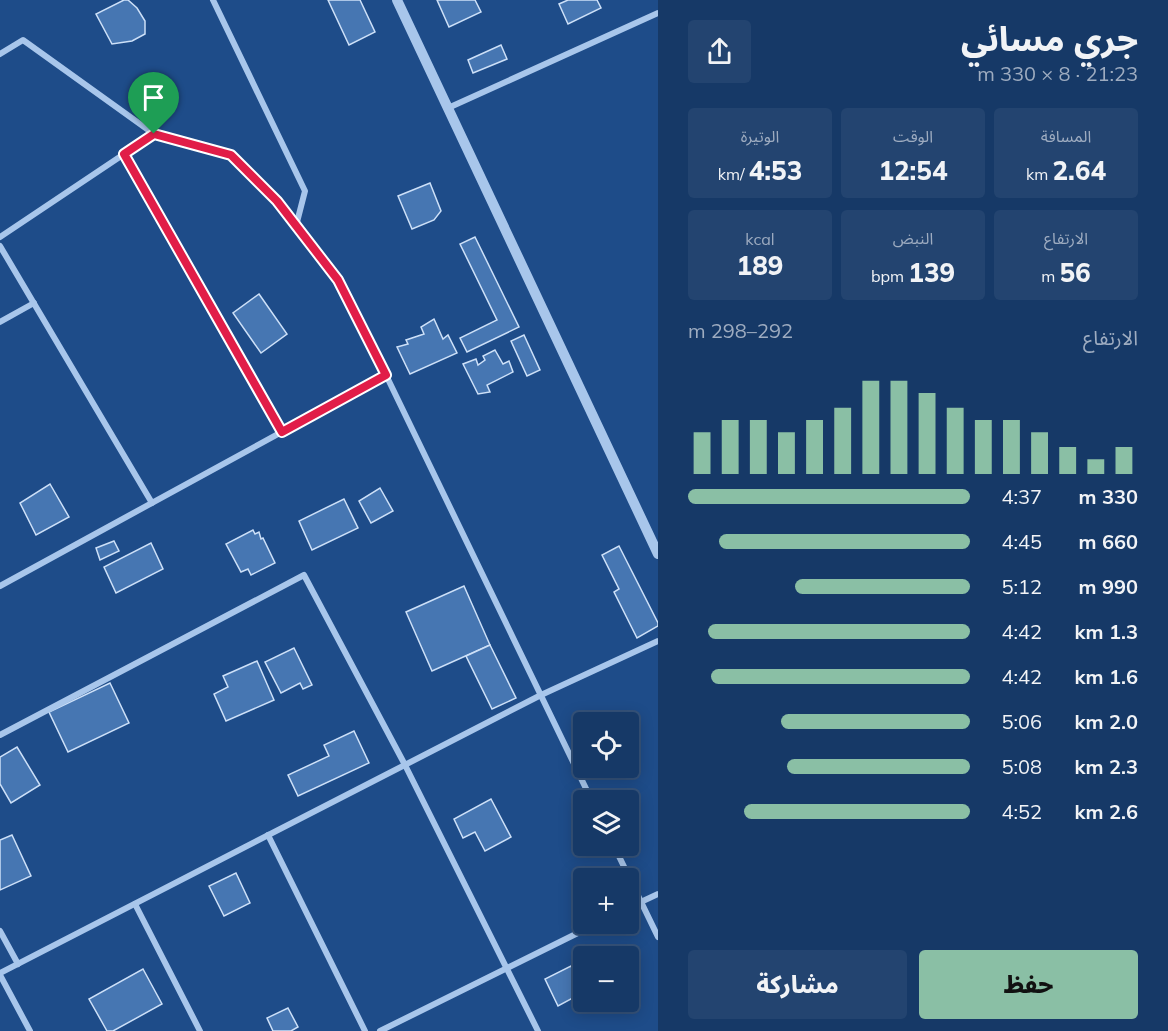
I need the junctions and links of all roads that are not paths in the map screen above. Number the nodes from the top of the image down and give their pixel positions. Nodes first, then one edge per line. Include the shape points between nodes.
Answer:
1 (213, 0) edge
2 (397, 0) edge
3 (658, 13) edge
4 (0, 54) edge
5 (448, 108) junction
6 (154, 134) junction
7 (124, 154) junction
8 (296, 226) junction
9 (0, 237) edge
10 (0, 246) edge
11 (34, 303) junction
12 (0, 322) edge
13 (386, 375) junction
14 (282, 432) junction
15 (152, 503) junction
16 (658, 554) edge
17 (0, 586) edge
18 (658, 641) edge
19 (541, 695) junction
20 (0, 735) edge
21 (405, 765) junction
22 (587, 790) edge
23 (268, 835) junction
24 (619, 856) edge
25 (658, 894) edge
26 (641, 902) junction
27 (135, 904) junction
28 (0, 931) edge
29 (576, 934) edge
30 (658, 937) edge
31 (18, 964) junction
32 (508, 968) junction
33 (0, 974) edge
34 (30, 1031) edge
35 (200, 1031) edge
36 (365, 1031) edge
37 (380, 1031) edge
38 (538, 1031) edge

1 - 8 street via 305,191
2 - 5 street
3 - 5 street
4 - 6 street via 23,40
5 - 16 street
6 - 7 street
6 - 8 street via 231,155
7 - 9 street
7 - 14 street
8 - 13 street via 338,280
10 - 11 street
11 - 12 street
11 - 15 street
13 - 14 street
13 - 19 street
14 - 15 street
15 - 17 street
18 - 19 street
19 - 21 street
19 - 22 street
20 - 21 street via 304,575
21 - 23 street
21 - 32 street
23 - 27 street
23 - 36 street
24 - 26 street
25 - 26 street
26 - 30 street
27 - 31 street
27 - 35 street
28 - 31 street
29 - 32 street
31 - 33 street
32 - 37 street
32 - 38 street
33 - 34 street

